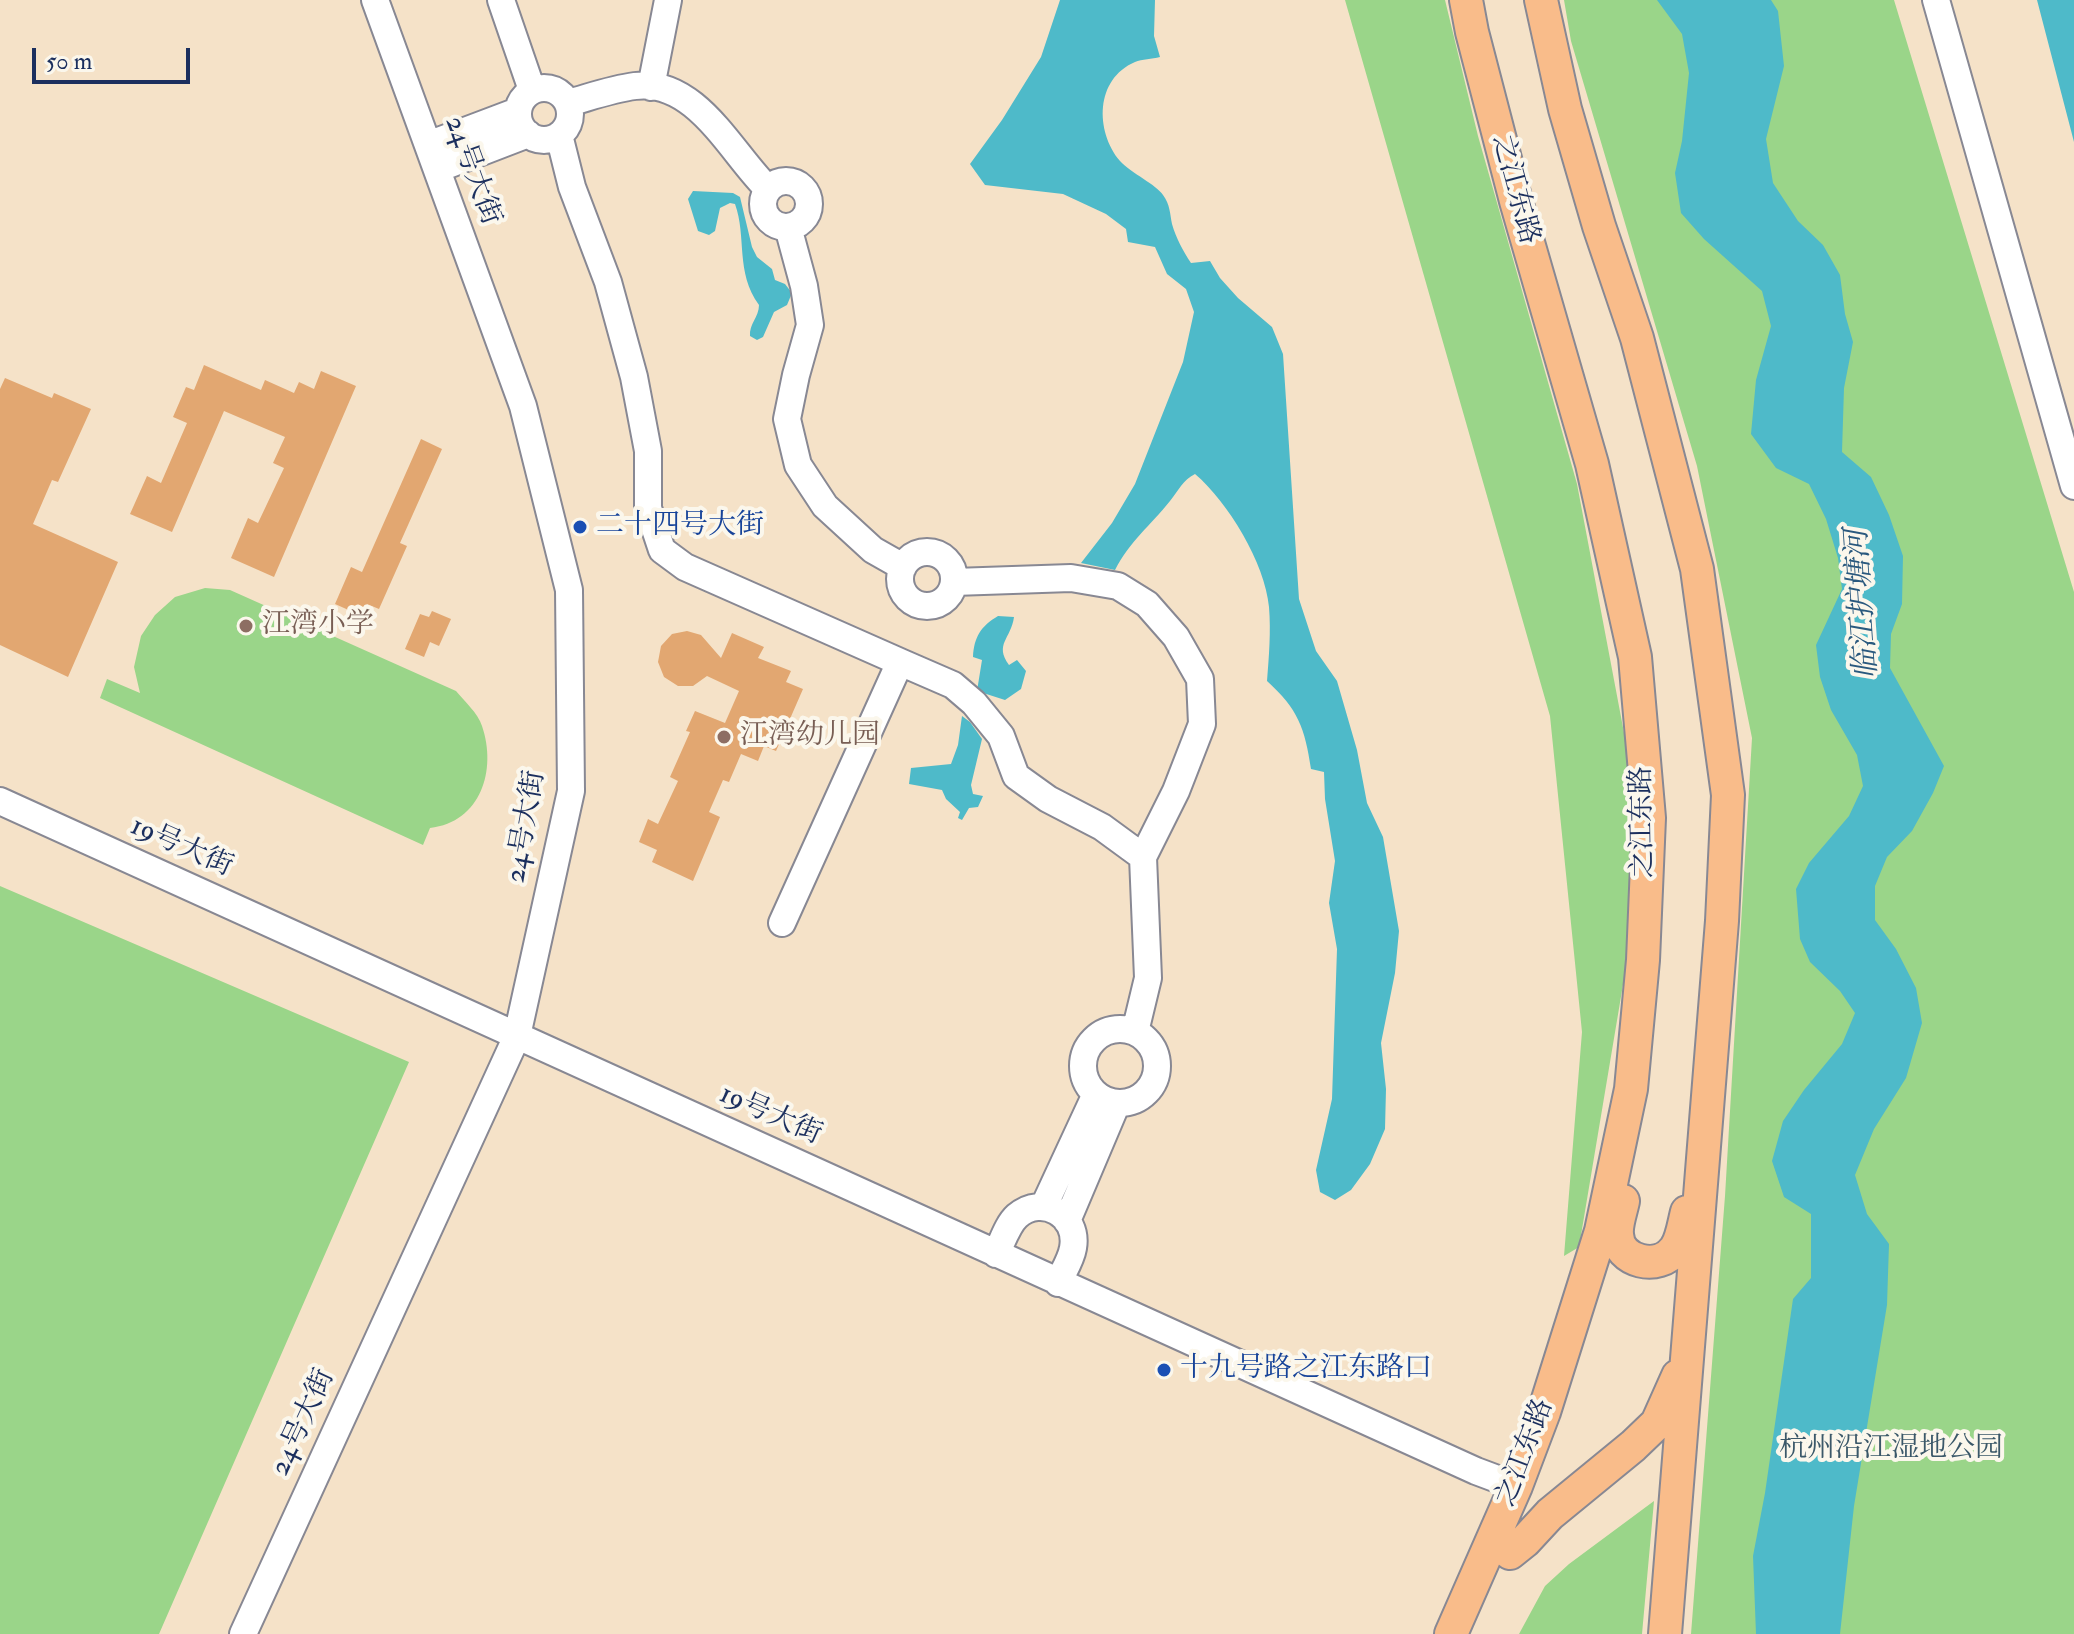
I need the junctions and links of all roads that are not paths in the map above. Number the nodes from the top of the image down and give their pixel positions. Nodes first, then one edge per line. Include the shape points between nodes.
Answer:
1 (375, 0) edge
2 (501, 0) edge
3 (668, 0) edge
4 (1466, 0) edge
5 (1541, 0) edge
6 (1936, 0) edge
7 (651, 87) junction
8 (568, 103) junction
9 (526, 112) junction
10 (559, 135) junction
11 (432, 157) junction
12 (768, 189) junction
13 (788, 227) junction
14 (2074, 486) edge
15 (903, 567) junction
16 (954, 582) junction
17 (900, 662) junction
18 (0, 801) edge
19 (1143, 857) junction
20 (782, 923) dead end
21 (1135, 1032) junction
22 (517, 1036) junction
23 (1634, 1050) junction
24 (1106, 1099) junction
25 (1703, 1162) junction
26 (1044, 1206) junction
27 (1067, 1221) junction
28 (996, 1254) junction
29 (1058, 1283) junction
30 (1688, 1348) junction
31 (1586, 1481) junction
32 (1516, 1486) junction
33 (1510, 1553) junction
34 (243, 1634) edge
35 (1451, 1634) edge
36 (1473, 1634) edge
37 (1665, 1634) edge

1 - 11 street, 24号大街
2 - 9 street
3 - 7 street
4 - 23 main road, 之江东路 via 1516,201 1592,464 1635,657 1649,818
5 - 25 main road via 1565,109 1637,338 1697,569 1717,703 1728,795
6 - 14 street
7 - 8 street
7 - 12 street via 670,89 698,110
8 - 9 street via 557,91 541,88
8 - 10 street via 569,121
9 - 10 street via 543,140
9 - 11 street
10 - 17 street via 634,377 648,451 648,508 662,550 685,567
11 - 22 street, 24号大街 via 523,406 569,590 571,791
12 - 13 street via 764,211 773,223
12 - 13 street via 788,181 806,193 806,215
13 - 15 street via 810,325 787,419 798,465 825,506 873,550
15 - 16 street via 916,555 935,554 950,564
15 - 16 street via 903,592 916,604 940,603
16 - 19 street via 1071,578 1118,586 1147,604 1176,637 1200,679 1202,724
17 - 19 street via 953,685 974,703 1001,736 1016,776
17 - 20 street
18 - 22 street, 19号大街
19 - 21 street via 1148,978
21 - 24 street via 1153,1050 1156,1075 1150,1087 1130,1102
21 - 24 street via 1112,1029 1092,1041 1083,1063 1088,1085
22 - 28 street, 19号大街
22 - 34 street, 24号大街
23 - 25 main road via 1643,1071 1617,1235 1623,1252 1632,1259 1661,1260 1675,1249
23 - 32 main road, 之江东路 via 1631,1089 1601,1231
24 - 26 street
24 - 27 street
25 - 30 main road
26 - 27 street
26 - 28 street via 1028,1207 1014,1218
27 - 29 street via 1073,1249
28 - 29 street, 19号大街
29 - 32 street, 19号大街
30 - 31 main road via 1657,1423
30 - 37 main road
31 - 32 main road
31 - 33 main road
32 - 33 main road
32 - 35 main road, 之江东路
33 - 36 main road

